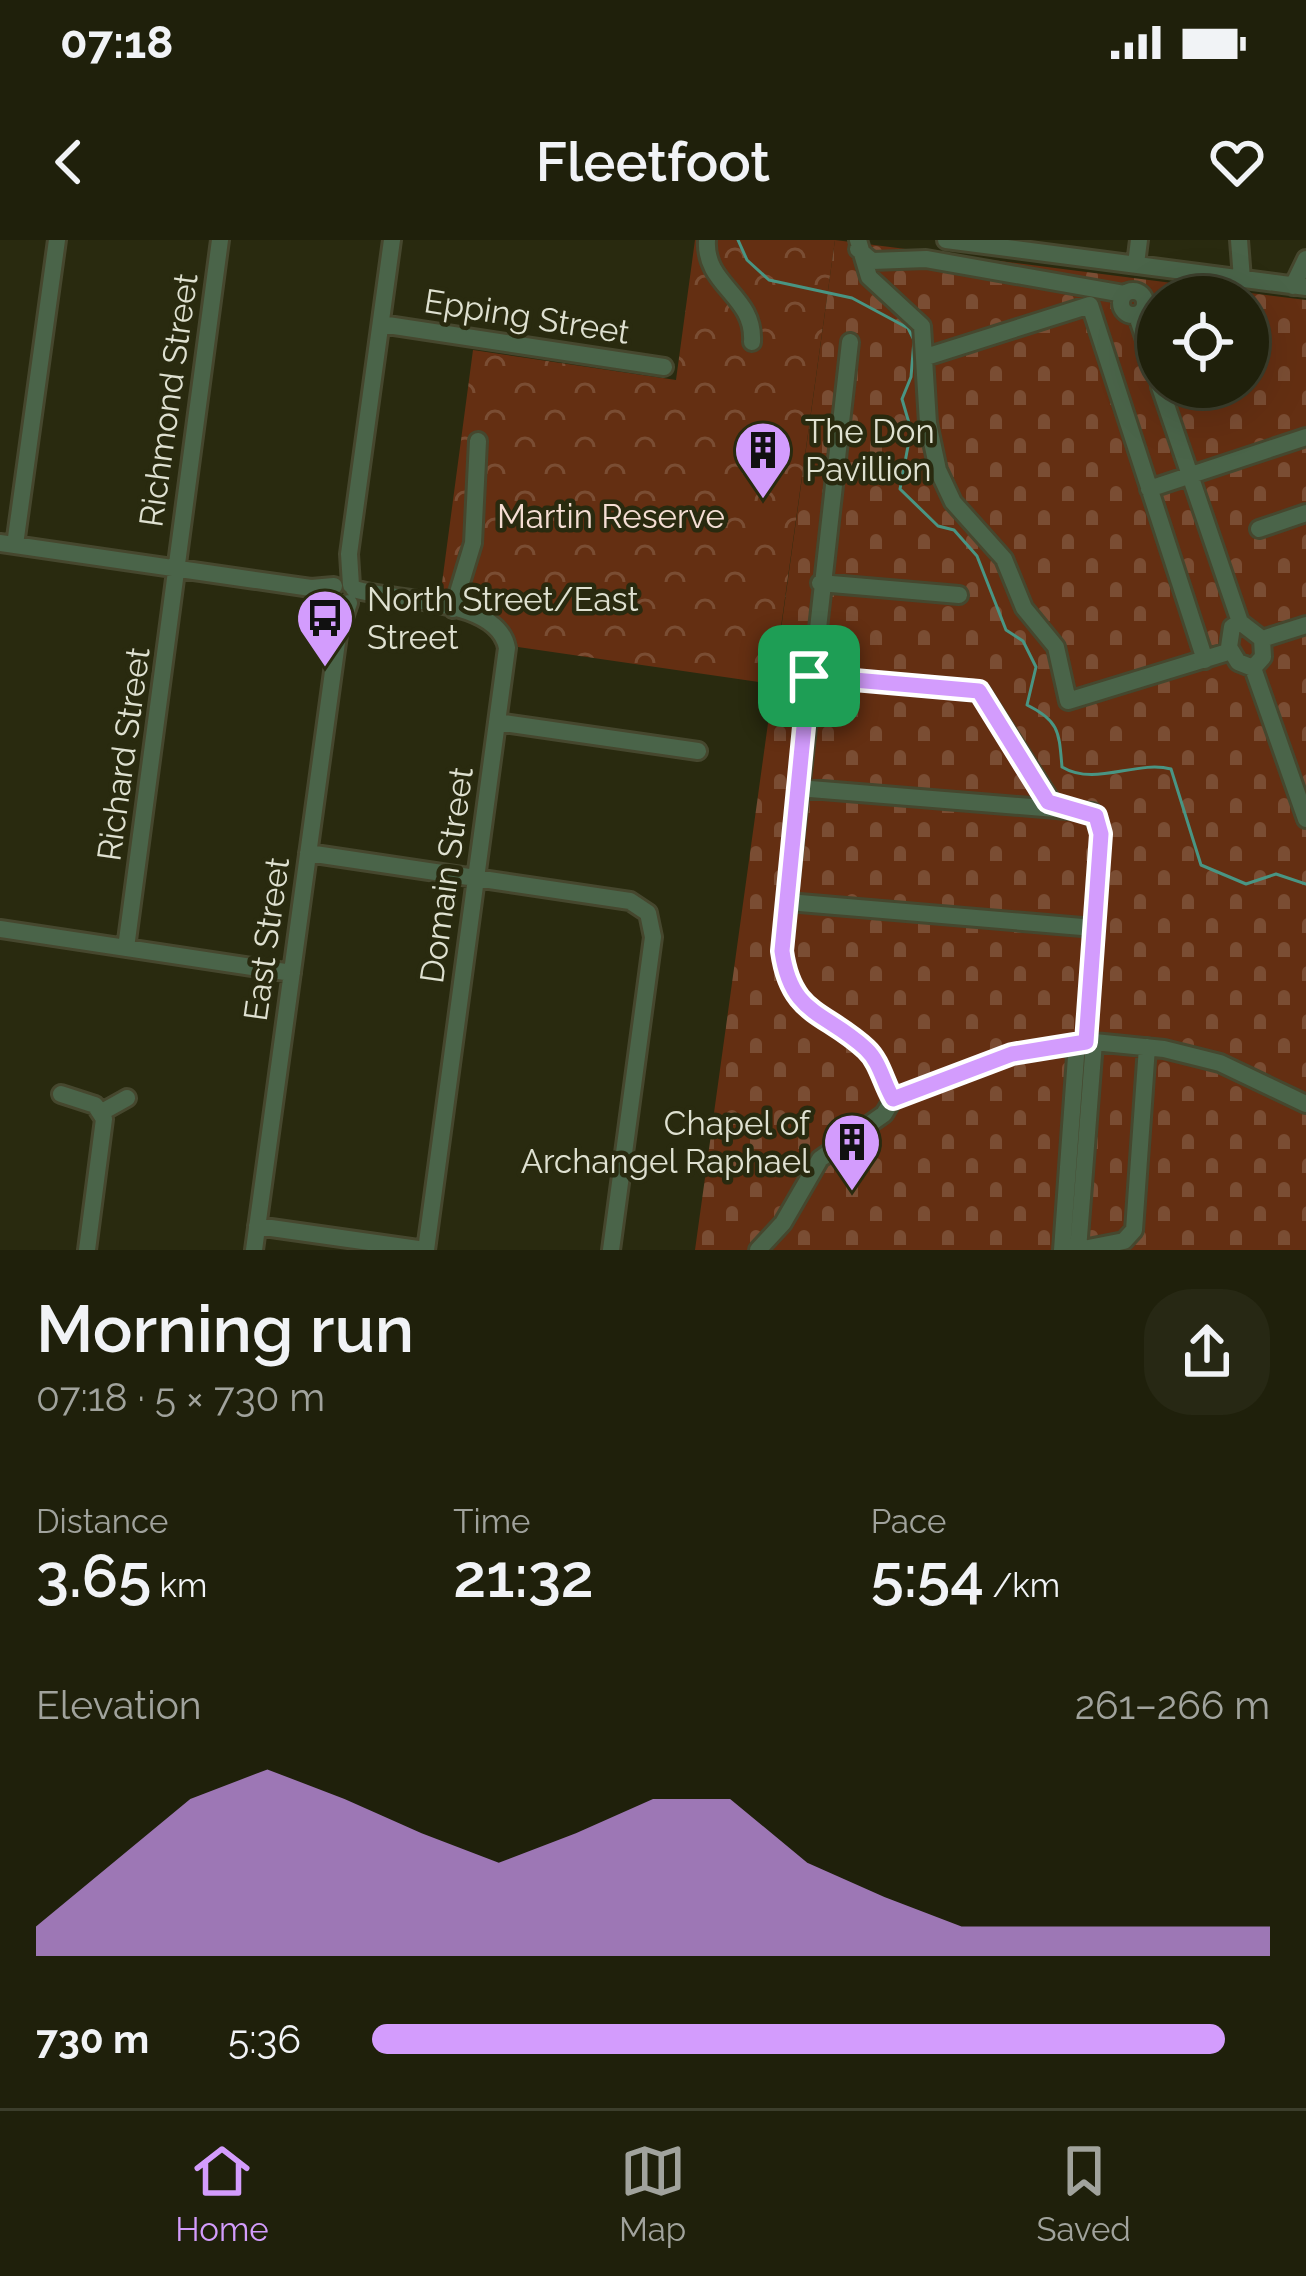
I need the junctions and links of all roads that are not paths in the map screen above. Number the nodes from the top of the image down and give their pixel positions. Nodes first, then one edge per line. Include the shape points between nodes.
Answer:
1 (57, 240) edge
2 (220, 240) edge
3 (392, 240) edge
4 (707, 240) edge
5 (946, 240) edge
6 (1139, 240) edge
7 (1239, 240) edge
8 (858, 244) edge
9 (1306, 259) edge
10 (1132, 264) junction
11 (1220, 276) edge
12 (1242, 276) edge
13 (1269, 282) edge
14 (1299, 286) edge
15 (1126, 292) junction
16 (1137, 296) edge
17 (381, 324) junction
18 (752, 341) dead end
19 (850, 342) dead end
20 (926, 357) junction
21 (664, 367) dead end
22 (1165, 408) edge
23 (1306, 437) edge
24 (478, 441) dead end
25 (1180, 478) junction
26 (1149, 489) junction
27 (1306, 513) edge
28 (1259, 529) dead end
29 (8, 544) edge
30 (176, 568) junction
31 (820, 583) junction
32 (344, 593) junction
33 (959, 596) dead end
34 (453, 609) junction
35 (1240, 622) junction
36 (1306, 625) edge
37 (1262, 639) junction
38 (1231, 651) junction
39 (1205, 660) junction
40 (1253, 668) junction
41 (809, 676) junction
42 (497, 722) junction
43 (698, 752) dead end
44 (798, 788) junction
45 (1055, 807) junction
46 (1306, 819) edge
47 (308, 853) junction
48 (476, 878) junction
49 (788, 902) junction
50 (1094, 928) junction
51 (0, 929) edge
52 (126, 948) junction
53 (292, 973) junction
54 (1086, 1043) junction
55 (1147, 1047) junction
56 (61, 1094) dead end
57 (128, 1098) dead end
58 (893, 1099) junction
59 (1306, 1104) edge
60 (102, 1112) junction
61 (257, 1226) junction
62 (347, 1245) edge
63 (87, 1250) edge
64 (254, 1250) edge
65 (425, 1250) edge
66 (610, 1250) edge
67 (758, 1250) edge
68 (1062, 1250) edge
69 (1078, 1250) edge

1 - 29 street
2 - 30 street, Richmond Street
3 - 17 street, East Street
4 - 18 street via 712,272 744,304
5 - 10 street
6 - 10 street
7 - 12 street
8 - 15 street via 872,261 926,259
8 - 20 street via 869,277 922,326
9 - 14 street
10 - 11 street
10 - 15 street
13 - 14 street
15 - 16 street
17 - 21 street, Epping Street
17 - 32 street, East Street
19 - 31 street
20 - 26 street via 1090,305
20 - 39 street via 928,423 946,490 1004,559 1024,608 1055,647 1068,701
22 - 25 street
23 - 25 street
24 - 34 street via 473,542
25 - 26 street
25 - 35 street
26 - 39 street
27 - 28 street
29 - 30 street, Domain Street
30 - 32 street, Domain Street
30 - 52 street, Richard Street
31 - 33 street
31 - 41 street
32 - 34 street, Domain Street
32 - 47 street, East Street
34 - 42 street, Domain Street via 481,614 503,635
35 - 37 street
35 - 38 street via 1229,634
36 - 37 street
37 - 40 street via 1264,657
38 - 39 street
38 - 40 street
40 - 46 street
41 - 44 street
41 - 45 street via 981,692
42 - 43 street
42 - 48 street, Domain Street
44 - 45 street
44 - 49 street
45 - 50 street via 1089,810 1101,823
47 - 48 street
47 - 53 street, East Street
48 - 65 street, Domain Street
48 - 66 street via 630,901 648,914 652,937
49 - 50 street
49 - 58 street via 787,980 803,1007 868,1050
50 - 54 street
51 - 52 street
52 - 53 street
53 - 61 street, East Street
54 - 55 street
54 - 58 street via 1012,1054
54 - 68 street
54 - 69 street
55 - 59 street via 1220,1063
55 - 69 street via 1134,1230 1124,1241
56 - 60 street
57 - 60 street
58 - 67 street via 820,1159
60 - 63 street
61 - 62 street
61 - 64 street, East Street
62 - 65 street

